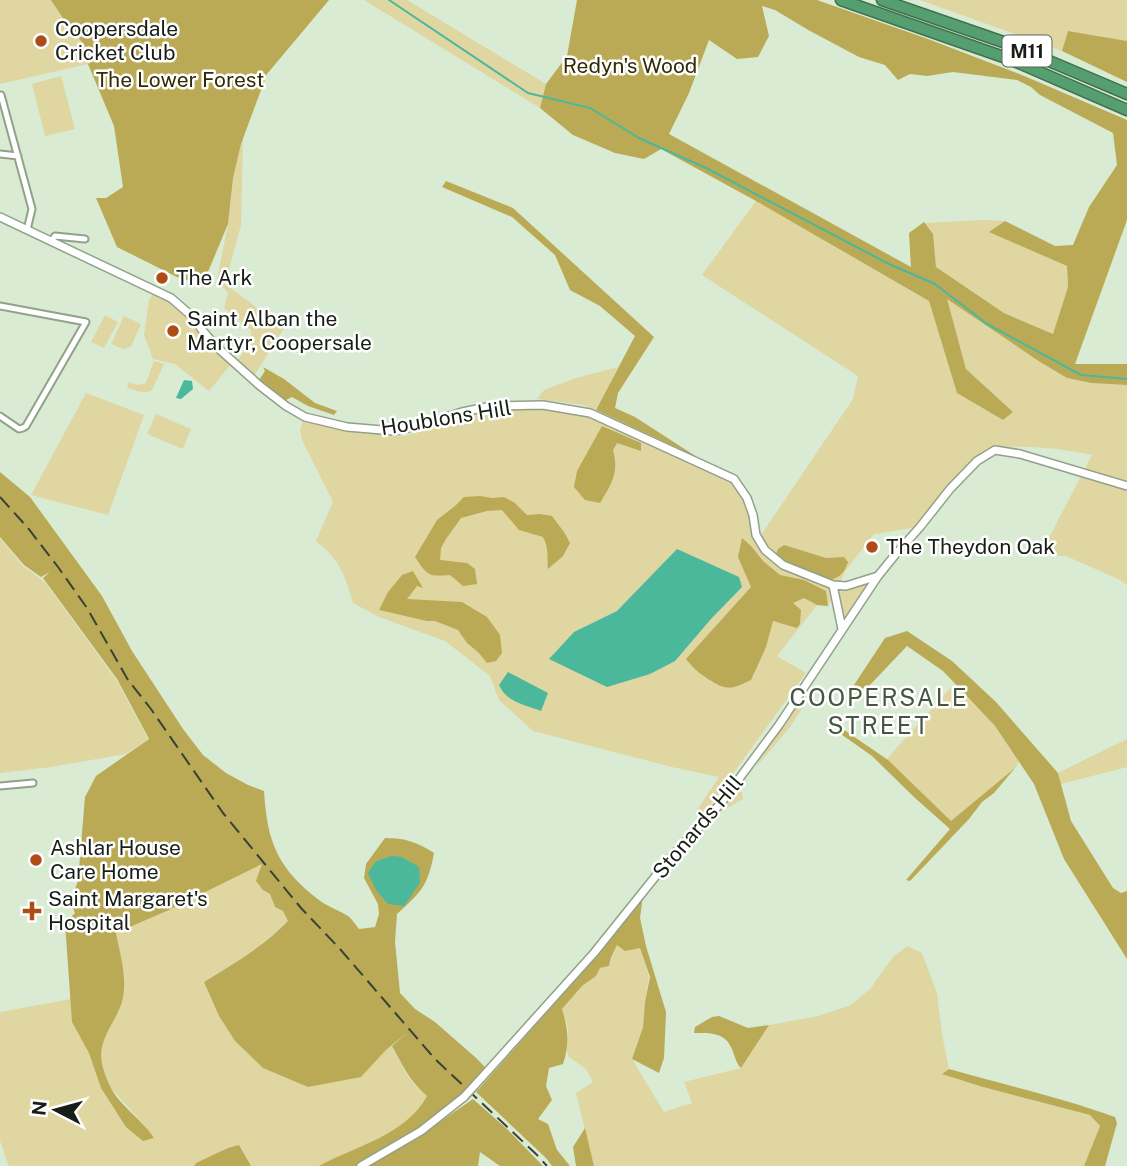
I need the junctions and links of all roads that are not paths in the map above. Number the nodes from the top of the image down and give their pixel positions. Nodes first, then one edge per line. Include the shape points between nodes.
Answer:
1 (841, 0) edge
2 (882, 0) edge
3 (1127, 94) edge
4 (1, 95) edge
5 (1127, 110) edge
6 (0, 153) edge
7 (18, 156) junction
8 (0, 218) edge
9 (27, 230) junction
10 (86, 239) dead end
11 (51, 241) junction
12 (0, 306) edge
13 (0, 416) edge
14 (1127, 486) edge
15 (878, 576) junction
16 (833, 585) junction
17 (842, 629) junction
18 (33, 783) dead end
19 (0, 786) edge
20 (361, 1166) edge

1 - 5 highway, M11 via 1012,60
2 - 3 highway, M11 via 1009,44
4 - 7 street
6 - 7 street
7 - 9 street via 32,209
8 - 9 street, Houblons Hill
9 - 11 street, Houblons Hill
10 - 11 street via 55,236
11 - 16 street, Houblons Hill via 180,304 219,349 305,417 394,431 492,407 543,405 590,413 734,479 747,498 756,535 765,550 783,565
12 - 13 street via 86,322 23,429
14 - 15 street, Stonards Hill via 995,450 950,489
15 - 16 street via 846,586
15 - 17 street, Stonards Hill
16 - 17 street
17 - 20 street, Stonards Hill, bridge via 746,771 594,953 464,1097 421,1131
18 - 19 street

